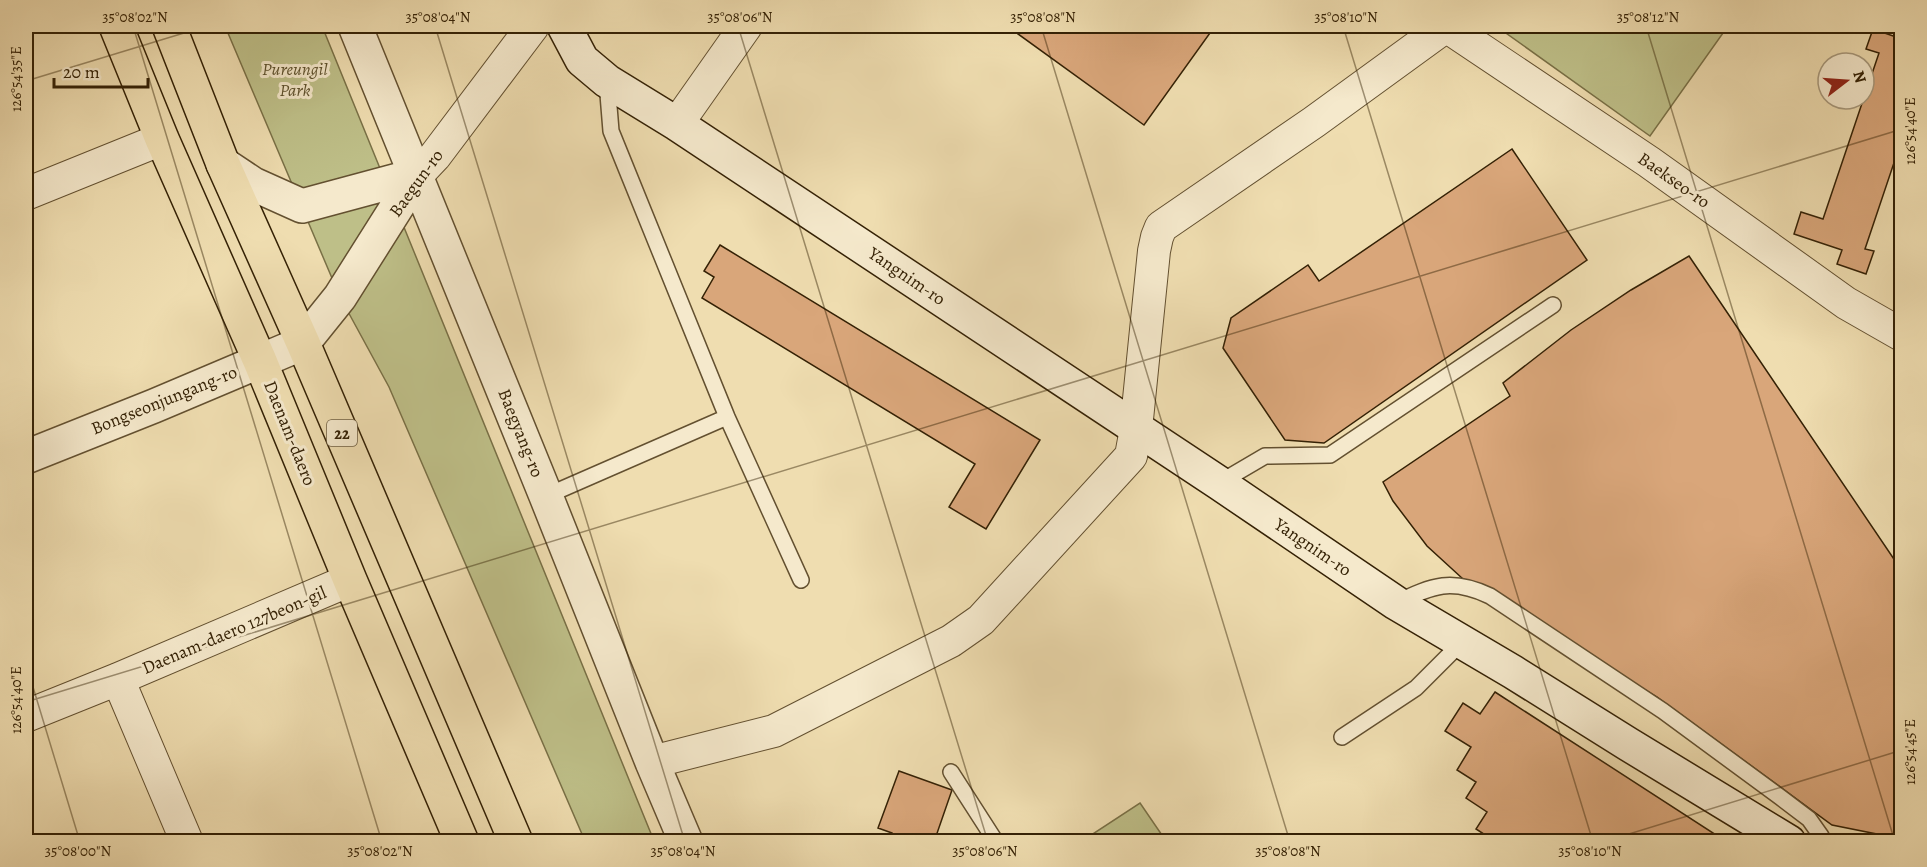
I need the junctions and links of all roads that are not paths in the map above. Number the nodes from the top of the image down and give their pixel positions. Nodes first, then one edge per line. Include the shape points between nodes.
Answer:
1 (116, 26) edge
2 (169, 26) edge
3 (355, 26) edge
4 (533, 26) edge
5 (564, 26) edge
6 (746, 26) edge
7 (1446, 26) edge
8 (607, 81) junction
9 (677, 124) junction
10 (162, 139) junction
11 (223, 164) junction
12 (417, 176) junction
13 (26, 194) edge
14 (1553, 305) dead end
15 (1902, 335) edge
16 (303, 343) junction
17 (260, 361) junction
18 (727, 417) junction
19 (1136, 429) junction
20 (26, 457) edge
21 (1219, 483) junction
22 (546, 496) junction
23 (350, 580) junction
24 (801, 580) dead end
25 (1396, 603) junction
26 (1462, 642) junction
27 (118, 679) junction
28 (26, 716) edge
29 (1342, 737) dead end
30 (652, 762) junction
31 (951, 772) dead end
32 (187, 842) edge
33 (462, 842) edge
34 (516, 842) edge
35 (686, 842) edge
36 (996, 842) edge
37 (1789, 842) edge
38 (1822, 842) edge

1 - 10 main road, Daenam-daero
2 - 11 main road, 22
3 - 12 street, Baegyang-ro
4 - 12 street, Baegun-ro
5 - 8 street, Yangnim-ro via 582,60
6 - 9 street
7 - 15 street, Baekseo-ro via 1649,162 1846,303
7 - 19 street, Baekseo-ro via 1161,227 1154,251
8 - 9 street, Yangnim-ro
8 - 18 lane via 611,131
9 - 19 street, Yangnim-ro
10 - 13 street
10 - 17 main road, Daenam-daero
11 - 12 street via 253,184 302,207
11 - 16 main road, 22
12 - 16 street, Baegun-ro via 340,297
12 - 22 street, Baegyang-ro
14 - 21 lane via 1330,455 1265,456
16 - 17 street, Bongseonjungang-ro
16 - 34 main road, 22
17 - 20 street, Bongseonjungang-ro
17 - 23 main road, Daenam-daero
18 - 22 lane
18 - 24 lane
19 - 21 street, Yangnim-ro
19 - 30 street via 1131,456 981,620 959,636 774,731
21 - 25 street, Yangnim-ro
22 - 30 street, Baegyang-ro
23 - 27 street, Daenam-daero 127beon-gil
23 - 33 main road, Daenam-daero
25 - 26 street, Yangnim-ro
25 - 38 lane via 1438,586 1471,587 1490,596 1663,711 1780,797 1809,819
26 - 29 lane via 1416,688
26 - 37 street, Yangnim-ro
27 - 28 street, Daenam-daero 127beon-gil
27 - 32 street
30 - 35 street, Baegyang-ro
31 - 36 lane

